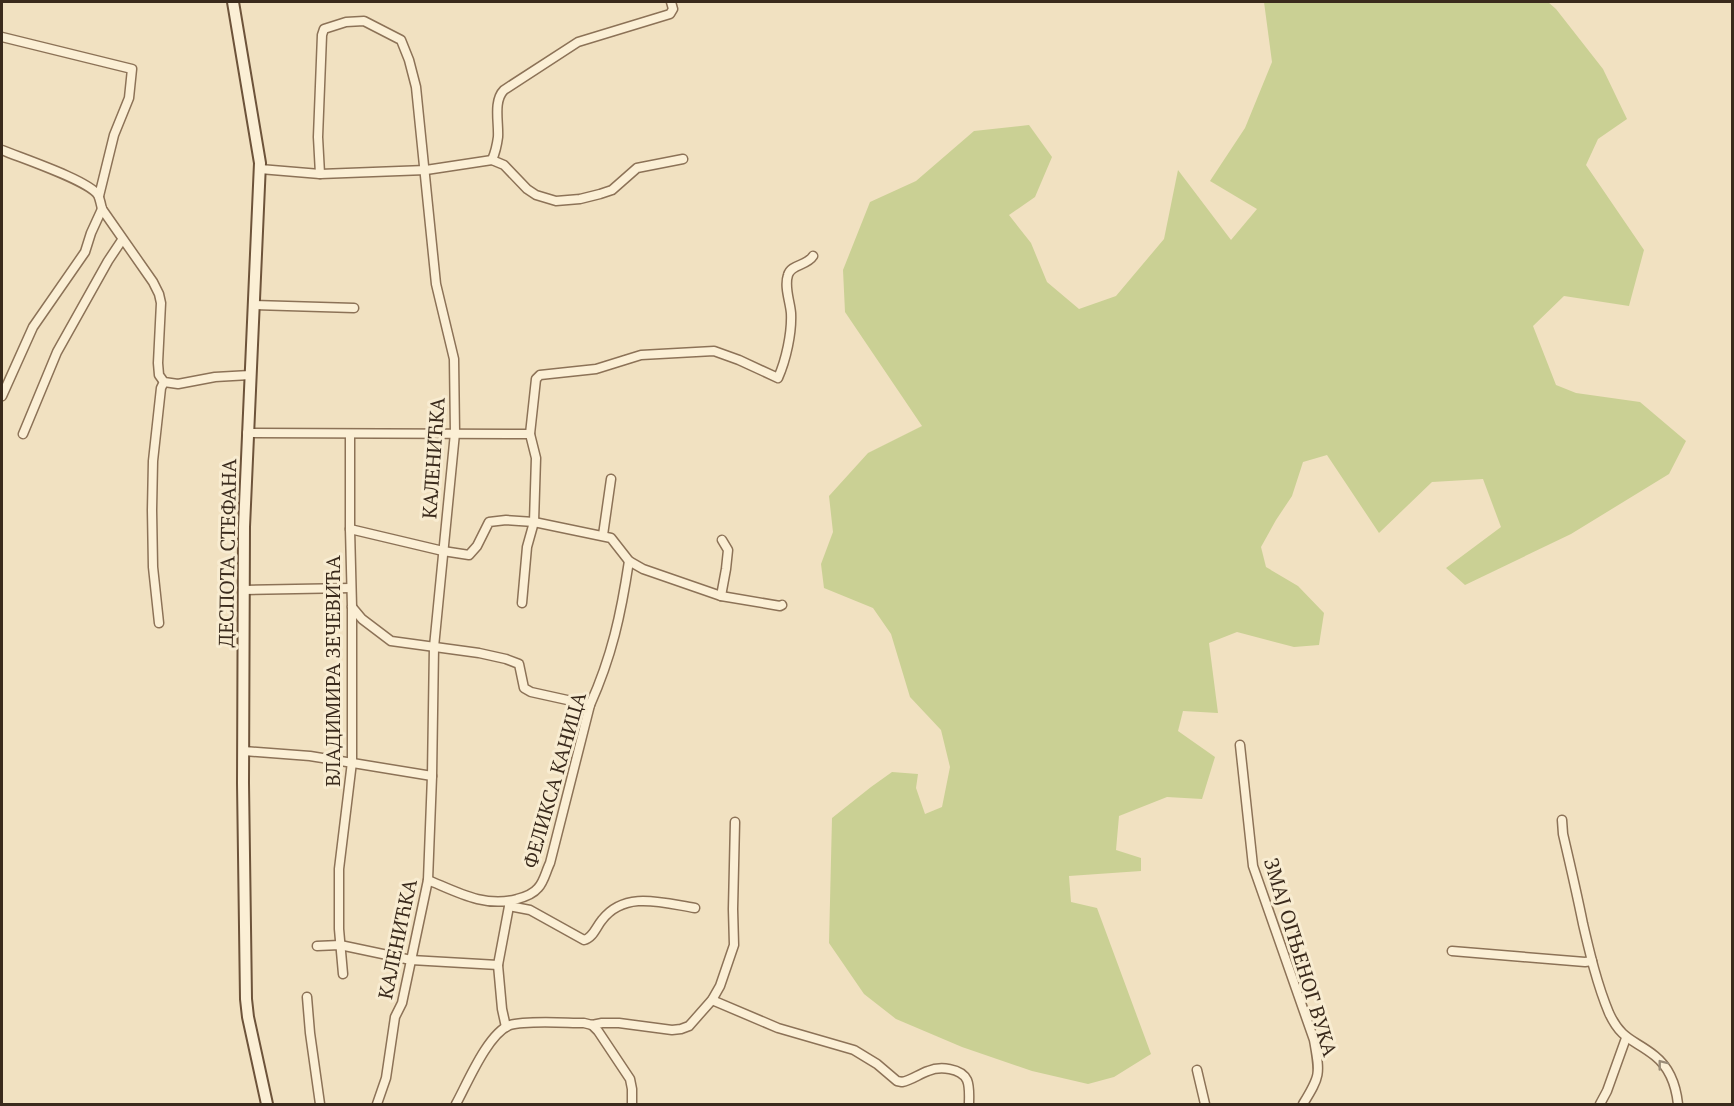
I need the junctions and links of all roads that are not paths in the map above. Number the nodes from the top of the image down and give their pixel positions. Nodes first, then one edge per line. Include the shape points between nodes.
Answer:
1 (233, 2) edge
2 (671, 2) edge
3 (2, 37) edge
4 (2, 150) edge
5 (683, 159) dead end
6 (492, 160) junction
7 (260, 169) junction
8 (426, 170) junction
9 (320, 174) junction
10 (99, 196) junction
11 (102, 209) junction
12 (122, 240) junction
13 (813, 256) dead end
14 (254, 305) junction
15 (354, 308) dead end
16 (250, 375) junction
17 (164, 382) junction
18 (2, 396) edge
19 (247, 433) junction
20 (455, 433) junction
21 (23, 434) dead end
22 (351, 434) junction
23 (530, 434) junction
24 (611, 479) dead end
25 (534, 522) junction
26 (350, 529) junction
27 (603, 535) junction
28 (722, 540) dead end
29 (443, 551) junction
30 (629, 561) junction
31 (351, 588) junction
32 (244, 590) junction
33 (721, 596) junction
34 (522, 603) dead end
35 (782, 605) dead end
36 (352, 607) junction
37 (159, 623) dead end
38 (434, 647) junction
39 (590, 705) junction
40 (1240, 745) dead end
41 (244, 751) junction
42 (352, 762) junction
43 (432, 776) junction
44 (1562, 820) dead end
45 (735, 822) dead end
46 (428, 880) junction
47 (510, 903) junction
48 (695, 908) dead end
49 (340, 945) junction
50 (317, 946) dead end
51 (1452, 951) dead end
52 (411, 960) junction
53 (1592, 961) junction
54 (498, 965) junction
55 (343, 974) dead end
56 (307, 998) dead end
57 (712, 1000) junction
58 (592, 1025) junction
59 (506, 1027) junction
60 (1626, 1038) junction
61 (1197, 1070) dead end
62 (267, 1104) edge
63 (320, 1104) edge
64 (377, 1104) edge
65 (456, 1104) edge
66 (632, 1104) edge
67 (969, 1104) edge
68 (1205, 1104) edge
69 (1303, 1104) edge
70 (1600, 1104) edge
71 (1678, 1104) edge

1 - 7 main road, ДЕСПОТА СТЕФАНА
2 - 6 street via 673,9 669,14 578,42 504,90
3 - 10 street via 132,69 129,98 114,135
4 - 10 street via 75,179
5 - 6 street via 637,168 612,190 600,194 555,201 536,195 504,165
6 - 8 street
7 - 9 street
7 - 14 main road, ДЕСПОТА СТЕФАНА
8 - 9 street
8 - 9 street, КАЛЕНИЋКА via 416,87 407,53 401,40 364,21 324,29 322,35
8 - 20 street, КАЛЕНИЋКА via 436,284 454,359
10 - 11 street
11 - 12 street
11 - 18 street via 79,262 33,327
12 - 17 street via 159,294 158,363
12 - 21 street via 57,352
13 - 23 street via 791,268 788,274 791,319 778,378 714,351 641,355 596,369 540,375
14 - 15 street
14 - 16 main road, ДЕСПОТА СТЕФАНА
16 - 17 street via 178,384
16 - 19 main road, ДЕСПОТА СТЕФАНА
17 - 37 street via 160,388 153,461 153,567
19 - 22 street
19 - 32 main road, ДЕСПОТА СТЕФАНА
20 - 22 street
20 - 23 street
20 - 29 street, КАЛЕНИЋКА
22 - 26 street, ВЛАДИМИРА ЗЕЧЕВИЋА
23 - 25 street via 536,458
24 - 27 street
25 - 27 street
25 - 29 street via 489,522 469,555
25 - 34 street via 527,547
26 - 29 street
26 - 31 street, ВЛАДИМИРА ЗЕЧЕВИЋА
27 - 30 street via 611,538
28 - 33 street via 728,550
29 - 38 street, КАЛЕНИЋКА
30 - 33 street
30 - 39 street, ФЕЛИКСА КАНИЦА via 612,648
31 - 32 street
31 - 36 street, ВЛАДИМИРА ЗЕЧЕВИЋА
32 - 41 main road, ДЕСПОТА СТЕФАНА
33 - 35 street
36 - 38 street via 391,641
36 - 42 street, ВЛАДИМИРА ЗЕЧЕВИЋА
38 - 39 street via 506,659 519,664 524,687 531,692
38 - 43 street, КАЛЕНИЋКА
39 - 47 street, ФЕЛИКСА КАНИЦА via 550,863 539,887
40 - 69 street, ЗМАЈ ОГЊЕНОГ ВУКА via 1253,866 1314,1040 1318,1077
41 - 42 street
41 - 62 main road, ДЕСПОТА СТЕФАНА via 246,999
42 - 43 street
42 - 49 street, ВЛАДИМИРА ЗЕЧЕВИЋА via 339,869
43 - 46 street, КАЛЕНИЋКА
44 - 53 street
45 - 57 street via 734,945
46 - 47 street via 475,899
46 - 52 street, КАЛЕНИЋКА
47 - 48 street via 584,940 622,903 652,900
47 - 54 street
49 - 50 street
49 - 52 street
49 - 55 street, ВЛАДИМИРА ЗЕЧЕВИЋА
51 - 53 street
52 - 54 street
52 - 64 street, КАЛЕНИЋКА
53 - 60 street via 1610,1014
54 - 59 street
56 - 63 street
57 - 58 street via 689,1026 681,1029 619,1023
57 - 67 street via 778,1028 854,1050 897,1081 936,1068 959,1072 969,1084
58 - 59 street via 534,1023
58 - 66 street via 630,1079
59 - 65 street via 483,1054
60 - 70 street
71 -> 60 street via 1674,1081 1664,1067 1656,1057
61 - 68 street

